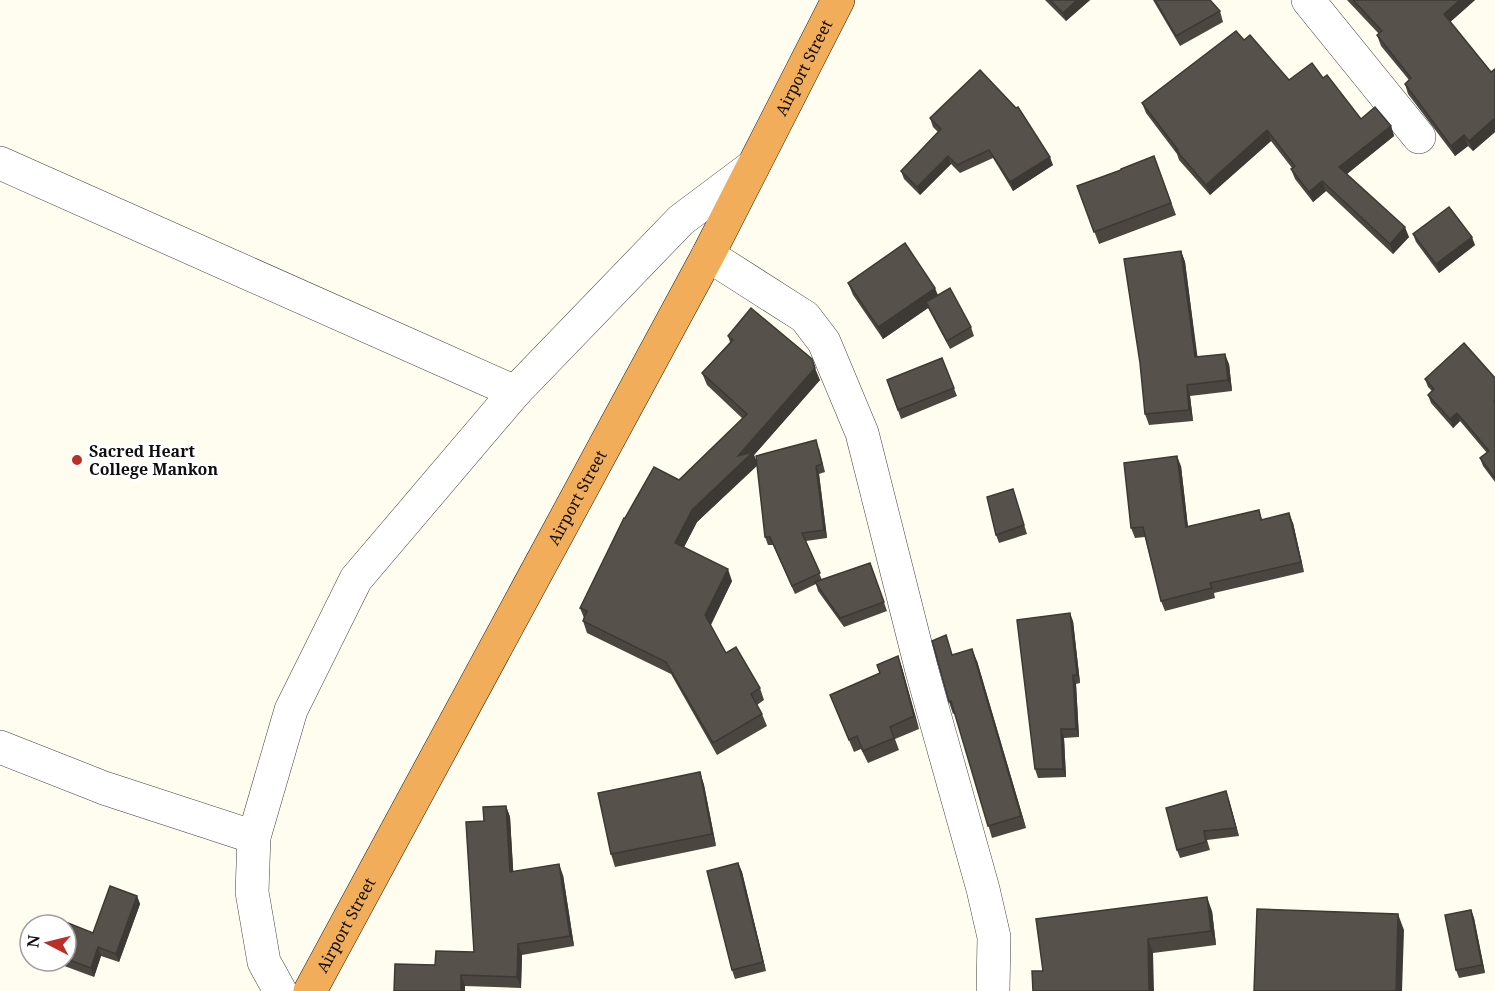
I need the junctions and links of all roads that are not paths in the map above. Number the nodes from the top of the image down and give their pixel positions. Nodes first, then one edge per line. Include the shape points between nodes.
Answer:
1 (838, 0) edge
2 (1308, 0) edge
3 (1419, 137) dead end
4 (0, 163) edge
5 (753, 166) junction
6 (708, 255) junction
7 (515, 392) junction
8 (0, 747) edge
9 (254, 837) junction
10 (280, 991) edge
11 (310, 991) edge
12 (993, 991) edge

1 - 5 highway, Airport Street
2 - 3 street
4 - 7 street
5 - 6 highway, Airport Street
5 - 7 street via 681,220
6 - 11 highway, Airport Street
6 - 12 street via 805,317 824,342 862,433 922,671 983,889 994,937
7 - 9 street via 356,579 291,710
8 - 9 street via 104,788
9 - 10 street via 252,892 264,962

